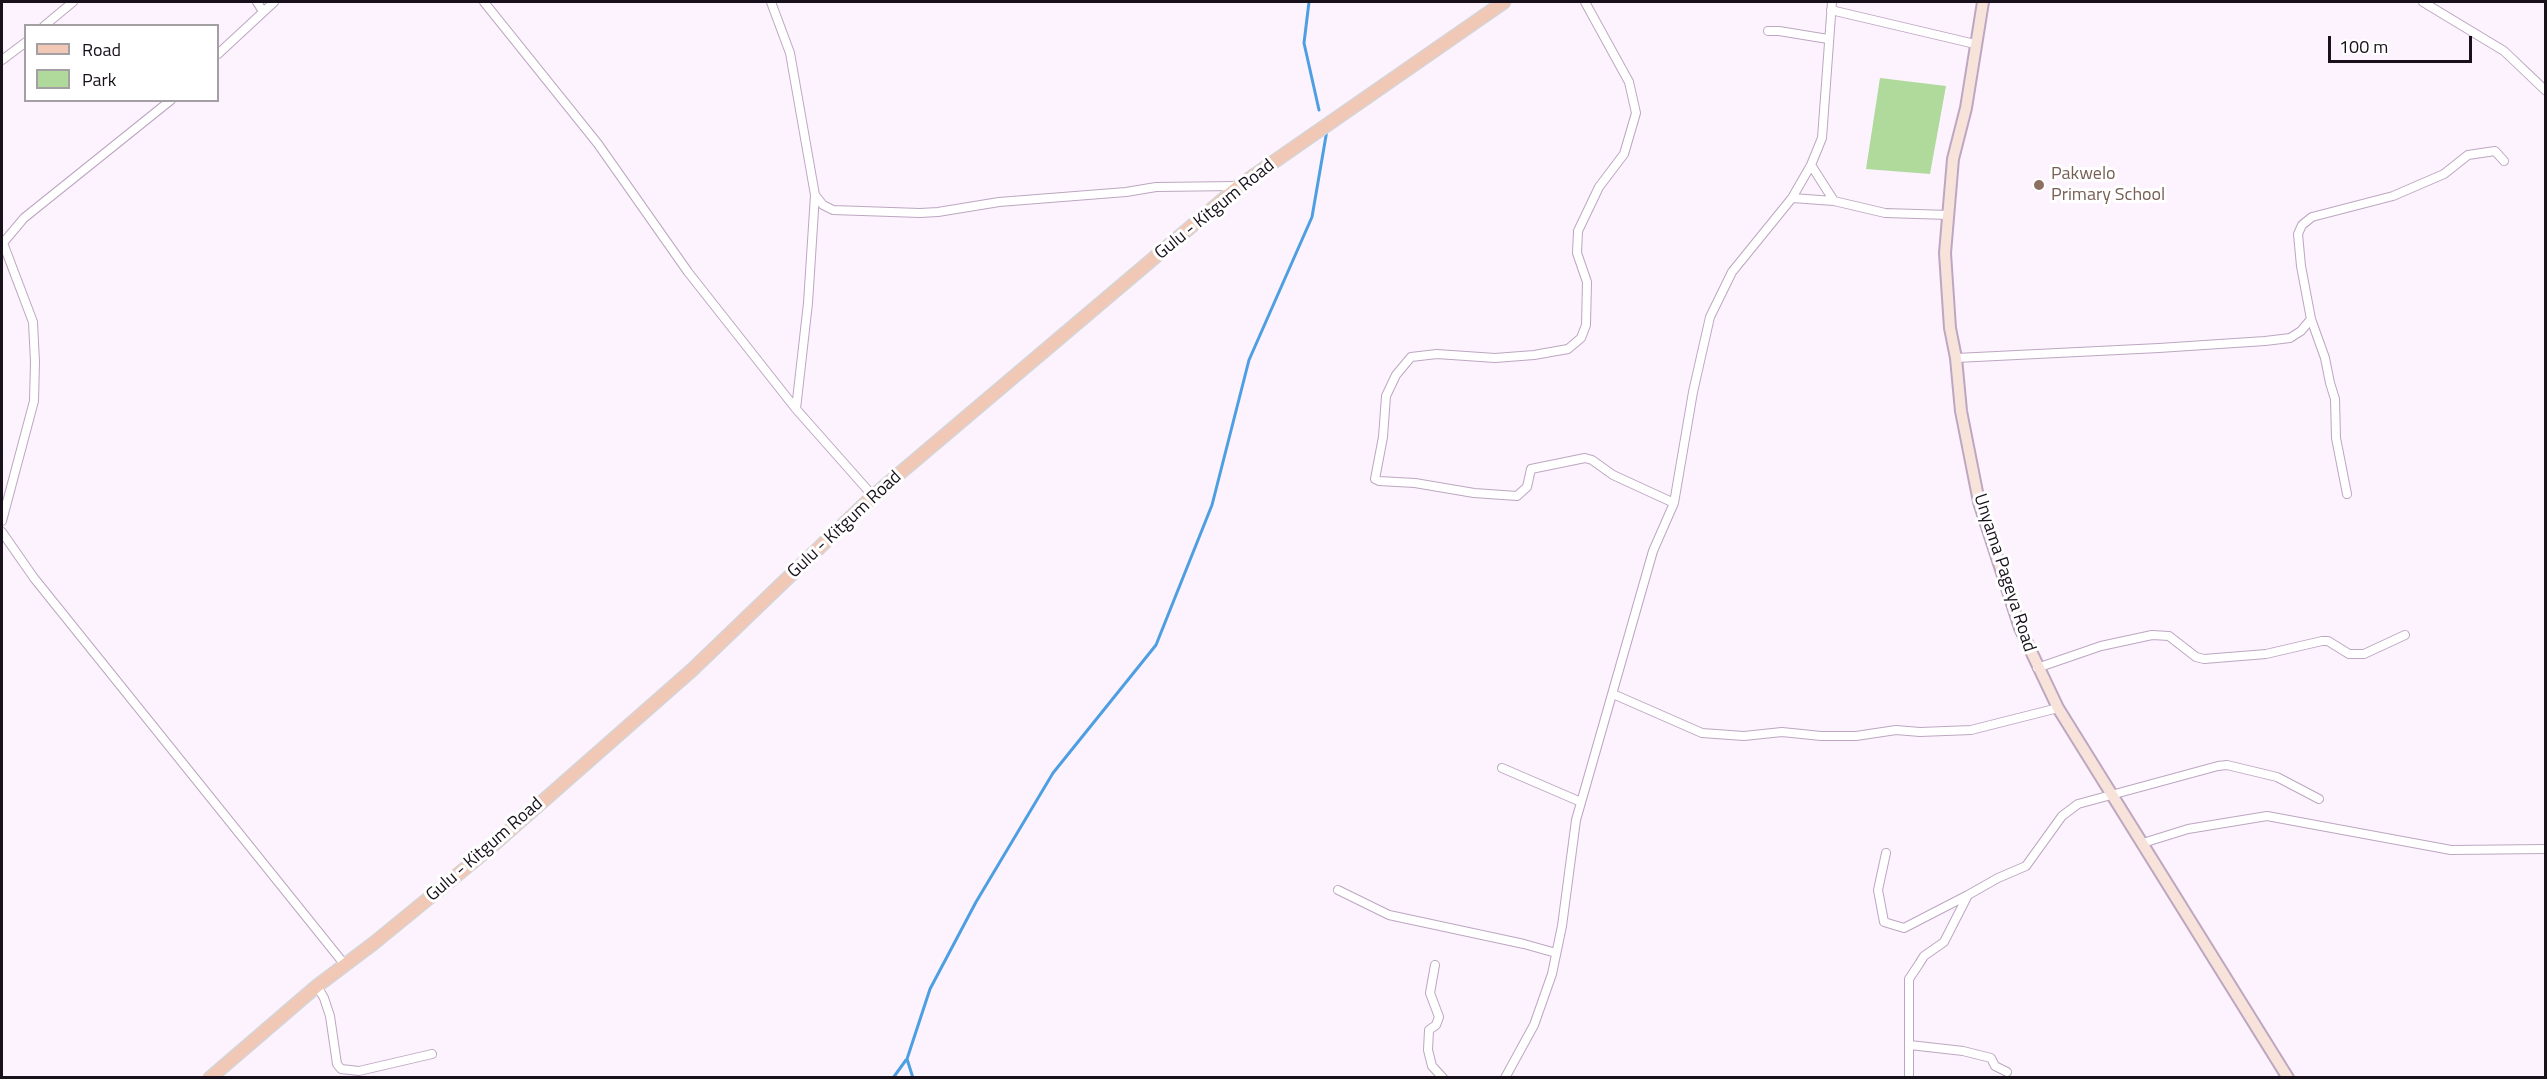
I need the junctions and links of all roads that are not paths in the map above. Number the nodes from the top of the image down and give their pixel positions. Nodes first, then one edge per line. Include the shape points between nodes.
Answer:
1 (73, 2) edge
2 (258, 2) edge
3 (274, 2) edge
4 (484, 2) edge
5 (771, 2) edge
6 (1504, 2) edge
7 (1585, 2) edge
8 (1983, 2) edge
9 (2423, 2) edge
10 (1831, 6) edge
11 (262, 10) junction
12 (46, 24) edge
13 (1768, 31) dead end
14 (1828, 39) junction
15 (24, 44) edge
16 (1975, 44) junction
17 (219, 53) edge
18 (2, 60) edge
19 (2546, 92) edge
20 (169, 102) edge
21 (2504, 161) dead end
22 (1811, 165) junction
23 (1239, 186) junction
24 (815, 195) junction
25 (1792, 198) junction
26 (1834, 201) junction
27 (1949, 215) junction
28 (2, 242) edge
29 (2311, 319) junction
30 (1956, 358) junction
31 (796, 409) junction
32 (2347, 494) dead end
33 (873, 496) junction
34 (1674, 503) junction
35 (2, 521) edge
36 (2, 532) edge
37 (2405, 635) dead end
38 (2037, 668) junction
39 (1613, 694) junction
40 (2058, 708) junction
41 (1502, 768) dead end
42 (2113, 795) junction
43 (2319, 799) dead end
44 (1581, 802) junction
45 (2143, 843) junction
46 (2546, 849) edge
47 (1886, 853) dead end
48 (1338, 890) dead end
49 (1968, 895) junction
50 (1556, 953) junction
51 (345, 965) junction
52 (1436, 965) dead end
53 (317, 986) junction
54 (1910, 1045) junction
55 (432, 1053) dead end
56 (2007, 1072) dead end
57 (210, 1077) edge
58 (1443, 1077) edge
59 (1505, 1077) edge
60 (1909, 1077) edge
61 (2288, 1077) edge

1 - 12 street
2 - 11 street
3 - 11 street
4 - 31 street via 592,136 688,272
5 - 24 street via 790,53
6 - 23 main road, Gulu - Kitgum Road
7 - 34 street via 1629,82 1636,113 1624,153 1599,187 1578,231 1577,254 1587,282 1586,325 1581,338 1568,350 1534,356 1411,357 1386,396 1375,479 1517,496 1527,487 1531,469 1585,458
8 - 16 street, Unyama Pageya Road
9 - 19 street via 2504,51
10 - 14 street
10 - 16 street
11 - 17 street
13 - 14 street
14 - 22 street via 1822,138
15 - 18 street
16 - 27 street, Unyama Pageya Road via 1966,108 1953,159
20 - 28 street via 24,218
21 - 29 street via 2495,151 2468,155 2444,174 2393,196 2312,218 2302,225 2298,248
22 - 25 street
22 - 26 street
23 - 24 street via 1156,187 999,202 938,213 833,210
23 - 33 main road, Gulu - Kitgum Road
24 - 31 street
25 - 26 street
25 - 34 street via 1732,272 1710,317
26 - 27 street via 1885,213
27 - 30 street, Unyama Pageya Road via 1946,292
28 - 35 street via 33,322 35,362 34,401
29 - 30 street via 2290,338 2265,341
29 - 32 street via 2336,399 2336,438
30 - 38 street, Unyama Pageya Road via 1979,502
31 - 33 street
33 - 51 main road, Gulu - Kitgum Road via 692,670 484,853
34 - 39 street via 1653,551
36 - 51 street via 34,579
37 - 38 street via 2364,654 2349,654 2322,641 2266,654 2205,658 2196,657 2169,636 2152,635 2102,646
38 - 40 street, Unyama Pageya Road
39 - 40 street via 1702,733 1744,736 1971,730
39 - 44 street
40 - 42 street, Unyama Pageya Road
41 - 44 street
42 - 43 street via 2227,765 2284,779
42 - 45 street, Unyama Pageya Road
42 - 49 street via 2078,804 2062,816 2026,866
44 - 50 street
45 - 46 street via 2188,829 2267,816 2451,850
45 - 61 street, Unyama Pageya Road
47 - 49 street via 1878,890 1884,922 1904,928
48 - 50 street via 1389,915
49 - 54 street via 1944,942 1924,956 1909,979
50 - 59 street via 1534,1025
51 - 53 main road, Gulu - Kitgum Road
52 - 58 street via 1430,993 1439,1017 1429,1030 1428,1050 1432,1066
53 - 55 street via 330,1016 336,1060 341,1069 359,1071
53 - 57 main road, Gulu - Kitgum Road
54 - 56 street via 1991,1058 1995,1066
54 - 60 street

